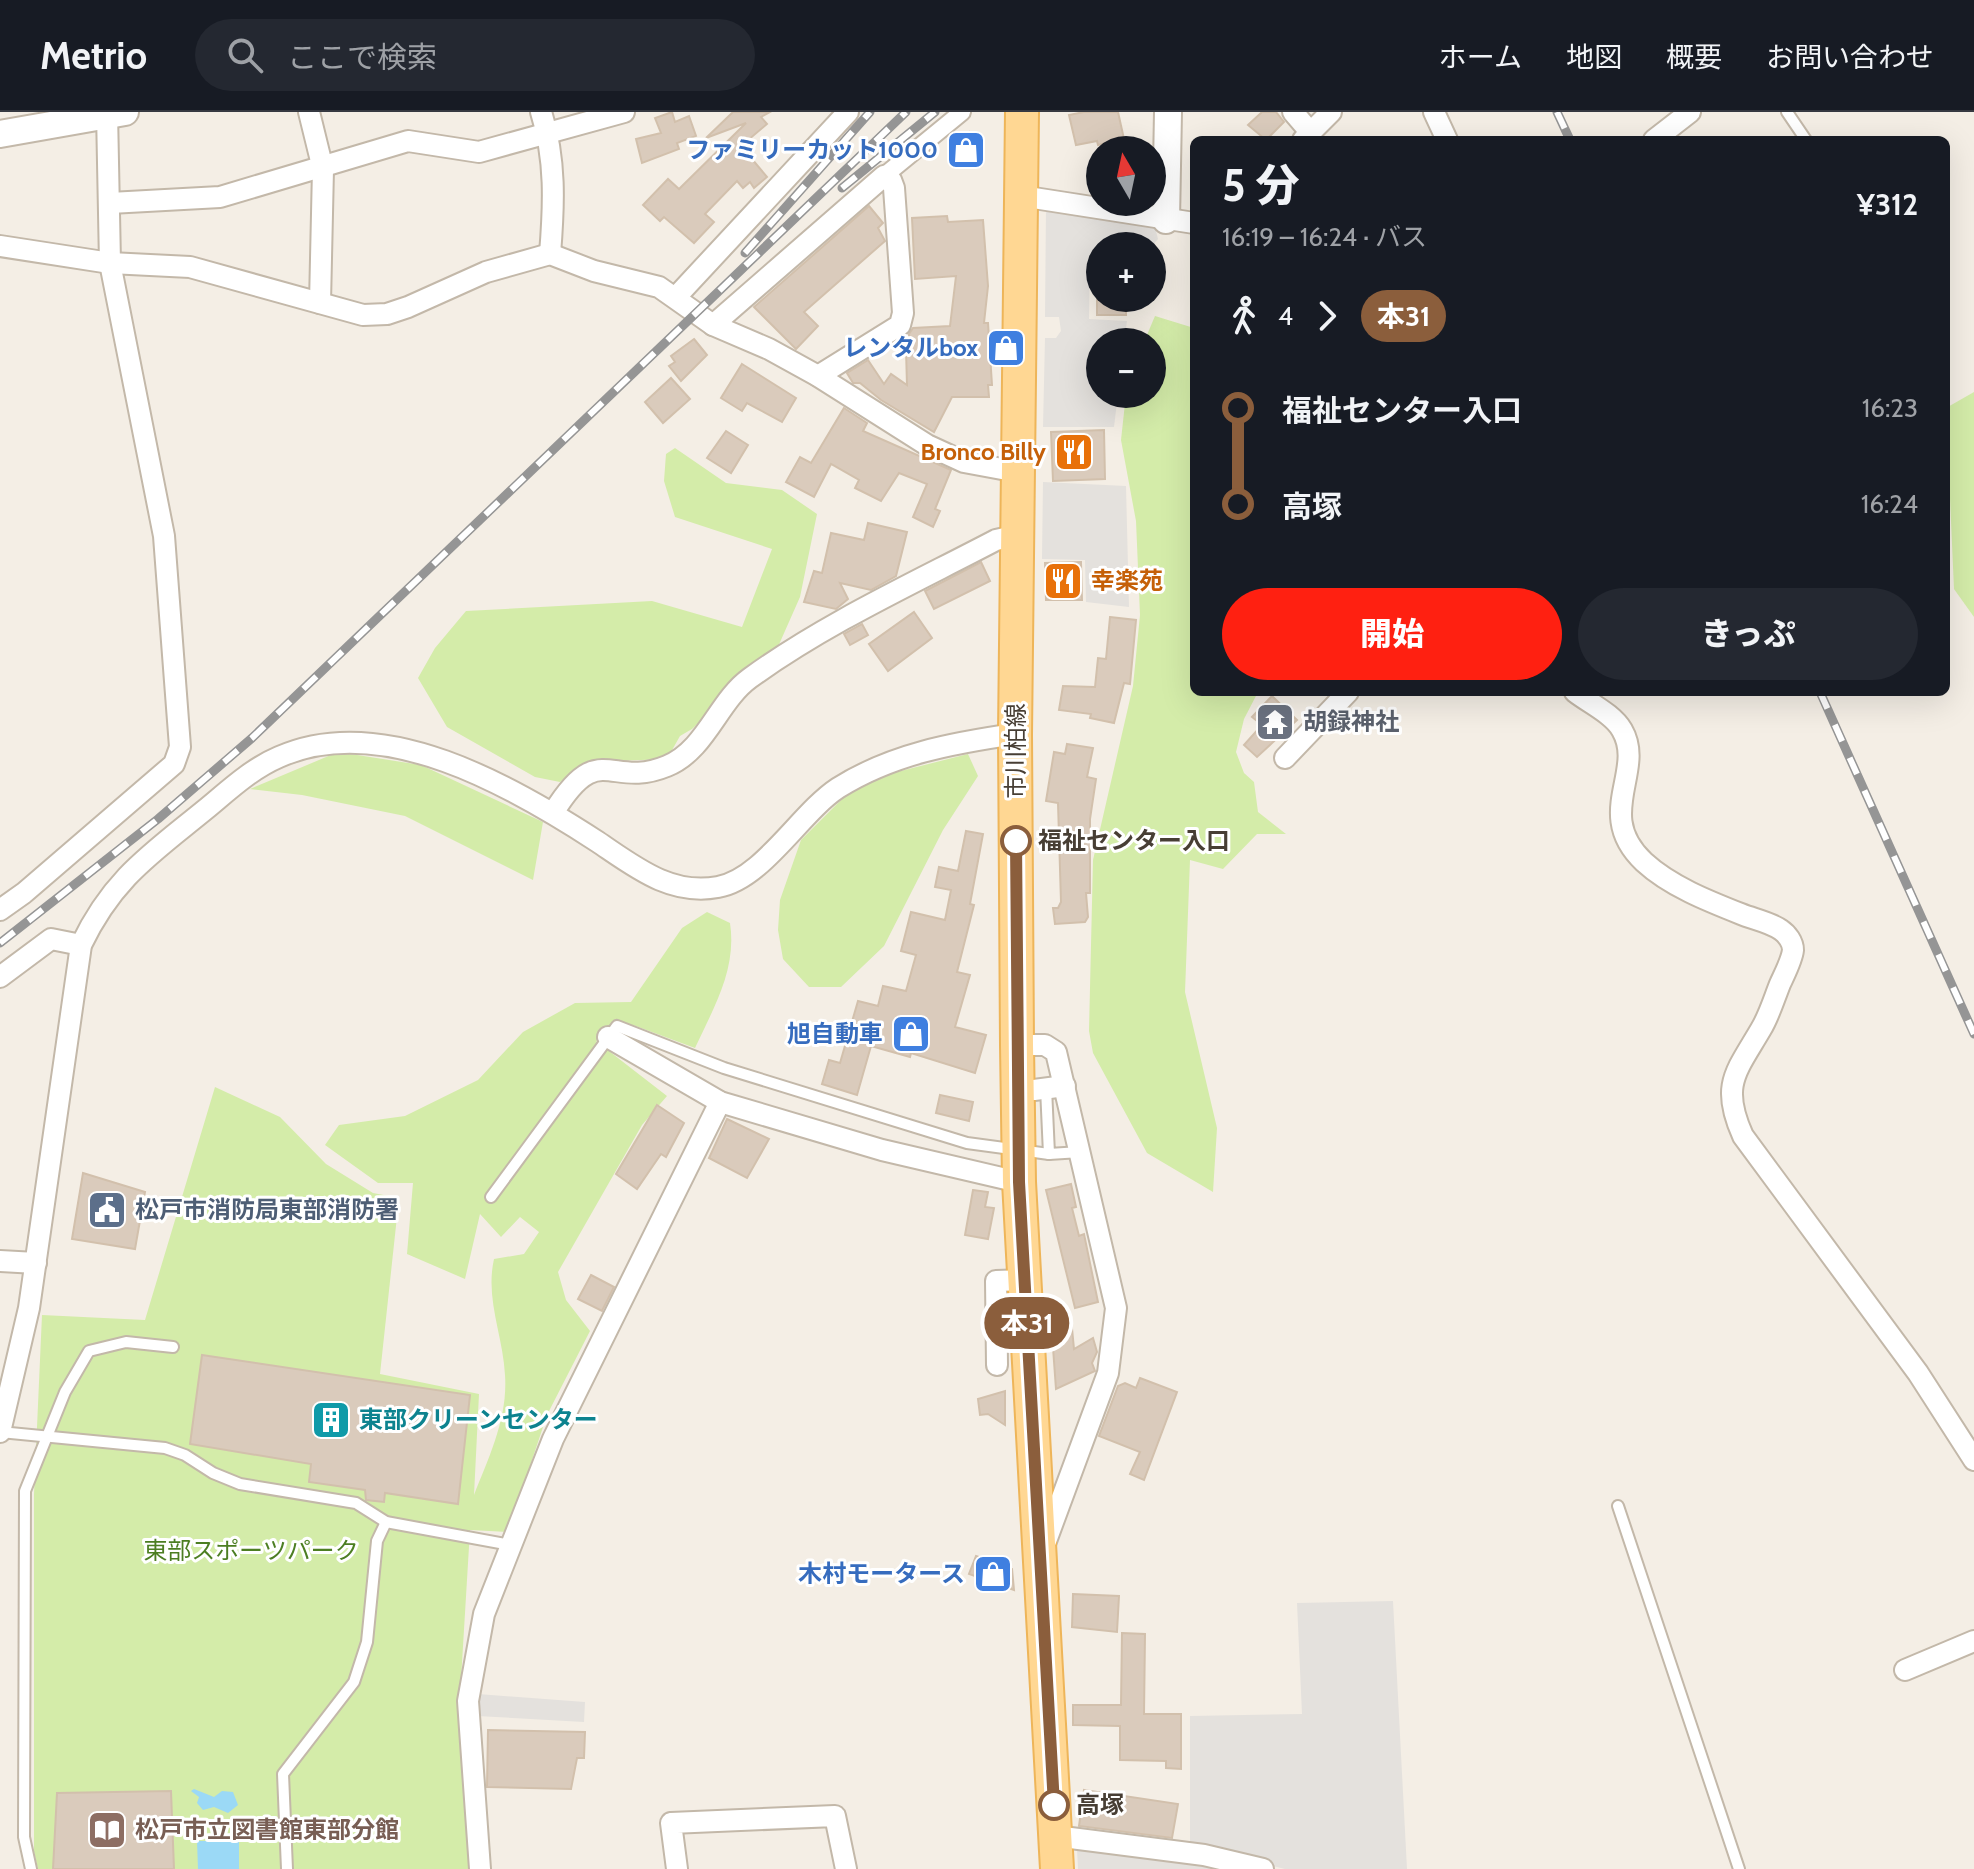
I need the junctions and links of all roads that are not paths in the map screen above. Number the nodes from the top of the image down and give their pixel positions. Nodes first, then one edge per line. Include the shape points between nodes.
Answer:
1 (309, 112) edge
2 (541, 112) edge
3 (624, 112) edge
4 (848, 112) edge
5 (962, 112) edge
6 (1022, 112) edge
7 (1168, 112) edge
8 (1293, 112) edge
9 (1331, 112) edge
10 (1434, 112) edge
11 (1690, 112) edge
12 (1787, 112) edge
13 (114, 113) edge
14 (0, 134) edge
15 (548, 134) junction
16 (1307, 136) edge
17 (1445, 136) edge
18 (1659, 136) edge
19 (1803, 136) edge
20 (323, 169) junction
21 (884, 176) junction
22 (1021, 196) junction
23 (110, 203) junction
24 (1166, 220) junction
25 (1190, 223) edge
26 (0, 246) edge
27 (550, 254) junction
28 (110, 263) junction
29 (676, 297) junction
30 (320, 303) junction
31 (713, 325) junction
32 (818, 376) junction
33 (1018, 472) junction
34 (1018, 535) junction
35 (1344, 696) edge
36 (1580, 696) edge
37 (1015, 734) junction
38 (1285, 758) dead end
39 (553, 813) junction
40 (0, 910) edge
41 (81, 945) junction
42 (0, 977) edge
43 (608, 1037) junction
44 (1017, 1045) junction
45 (1048, 1088) junction
46 (720, 1102) junction
47 (1082, 1152) junction
48 (1049, 1154) junction
49 (1019, 1182) junction
50 (491, 1197) dead end
51 (0, 1261) edge
52 (36, 1263) junction
53 (1025, 1280) junction
54 (173, 1347) dead end
55 (997, 1365) dead end
56 (0, 1432) edge
57 (47, 1436) junction
58 (1974, 1460) edge
59 (1618, 1506) dead end
60 (386, 1522) junction
61 (512, 1546) junction
62 (1040, 1568) junction
63 (1974, 1641) edge
64 (1905, 1670) dead end
65 (1055, 1836) junction
66 (31, 1869) edge
67 (287, 1869) edge
68 (480, 1869) edge
69 (677, 1869) edge
70 (846, 1869) edge
71 (1057, 1869) edge
72 (1263, 1869) edge
73 (1739, 1869) edge

1 - 20 street
2 - 15 street
3 - 15 street
4 - 29 street
5 - 21 street
6 - 22 main road, 市川柏線
7 - 24 street
8 - 16 street
9 - 16 street
10 - 17 street
11 - 18 street
12 - 19 lane
13 - 14 street
13 - 23 street
15 - 20 street via 479,152 408,141
15 - 27 street via 555,197
20 - 23 street via 220,197
20 - 30 street
21 - 31 street
21 - 32 street via 894,188 900,325
22 - 24 street
22 - 33 main road, 市川柏線
23 - 28 street
24 - 25 street
26 - 28 street
27 - 29 street
27 - 30 street via 486,272 387,314 363,315
28 - 30 street via 190,267
28 - 40 street via 164,536 180,747 174,764
29 - 31 street
31 - 32 street
32 - 33 street via 927,445 964,462
33 - 34 main road, 市川柏線
34 - 37 main road, 市川柏線
34 - 39 street via 996,540 825,630 747,680 690,751 667,766 581,775
35 - 38 street
36 - 58 street via 1622,728 1627,741 1619,814 1631,847 1643,861 1664,878 1790,938 1793,950 1778,990 1762,1028 1739,1062 1732,1087 1733,1113 1743,1136 1918,1373
37 - 39 street via 938,746 876,768 836,789 743,877 720,887 689,889 656,880
37 - 44 main road, 市川柏線
39 - 41 street via 484,776 404,750 356,741 314,745 256,769 123,876
41 - 42 street via 51,939
41 - 52 street
43 - 46 street
43 - 48 lane via 617,1026 626,1028 724,1068 967,1143
43 - 50 lane
44 - 45 street via 1052,1047
44 - 49 main road, 市川柏線
45 - 47 street
45 - 48 lane
46 - 49 street via 882,1150
46 - 61 street via 553,1439
47 - 48 lane
47 - 62 street via 1116,1308 1115,1332 1108,1373 1067,1477
49 - 53 main road, 市川柏線
51 - 52 street
52 - 56 street
53 - 55 street via 996,1281
53 - 62 main road, 市川柏線
54 - 57 lane via 126,1342 89,1351
56 - 57 lane
57 - 60 lane via 165,1448 240,1484 356,1503
57 - 66 lane via 25,1491 24,1837
59 - 73 lane
60 - 61 lane
60 - 67 lane via 377,1541 367,1642 354,1682 283,1774
61 - 68 street via 484,1614 468,1701
62 - 65 main road, 市川柏線
63 - 64 street
65 - 71 main road, 市川柏線
65 - 72 street via 1204,1855
69 - 70 street via 671,1823 835,1816

